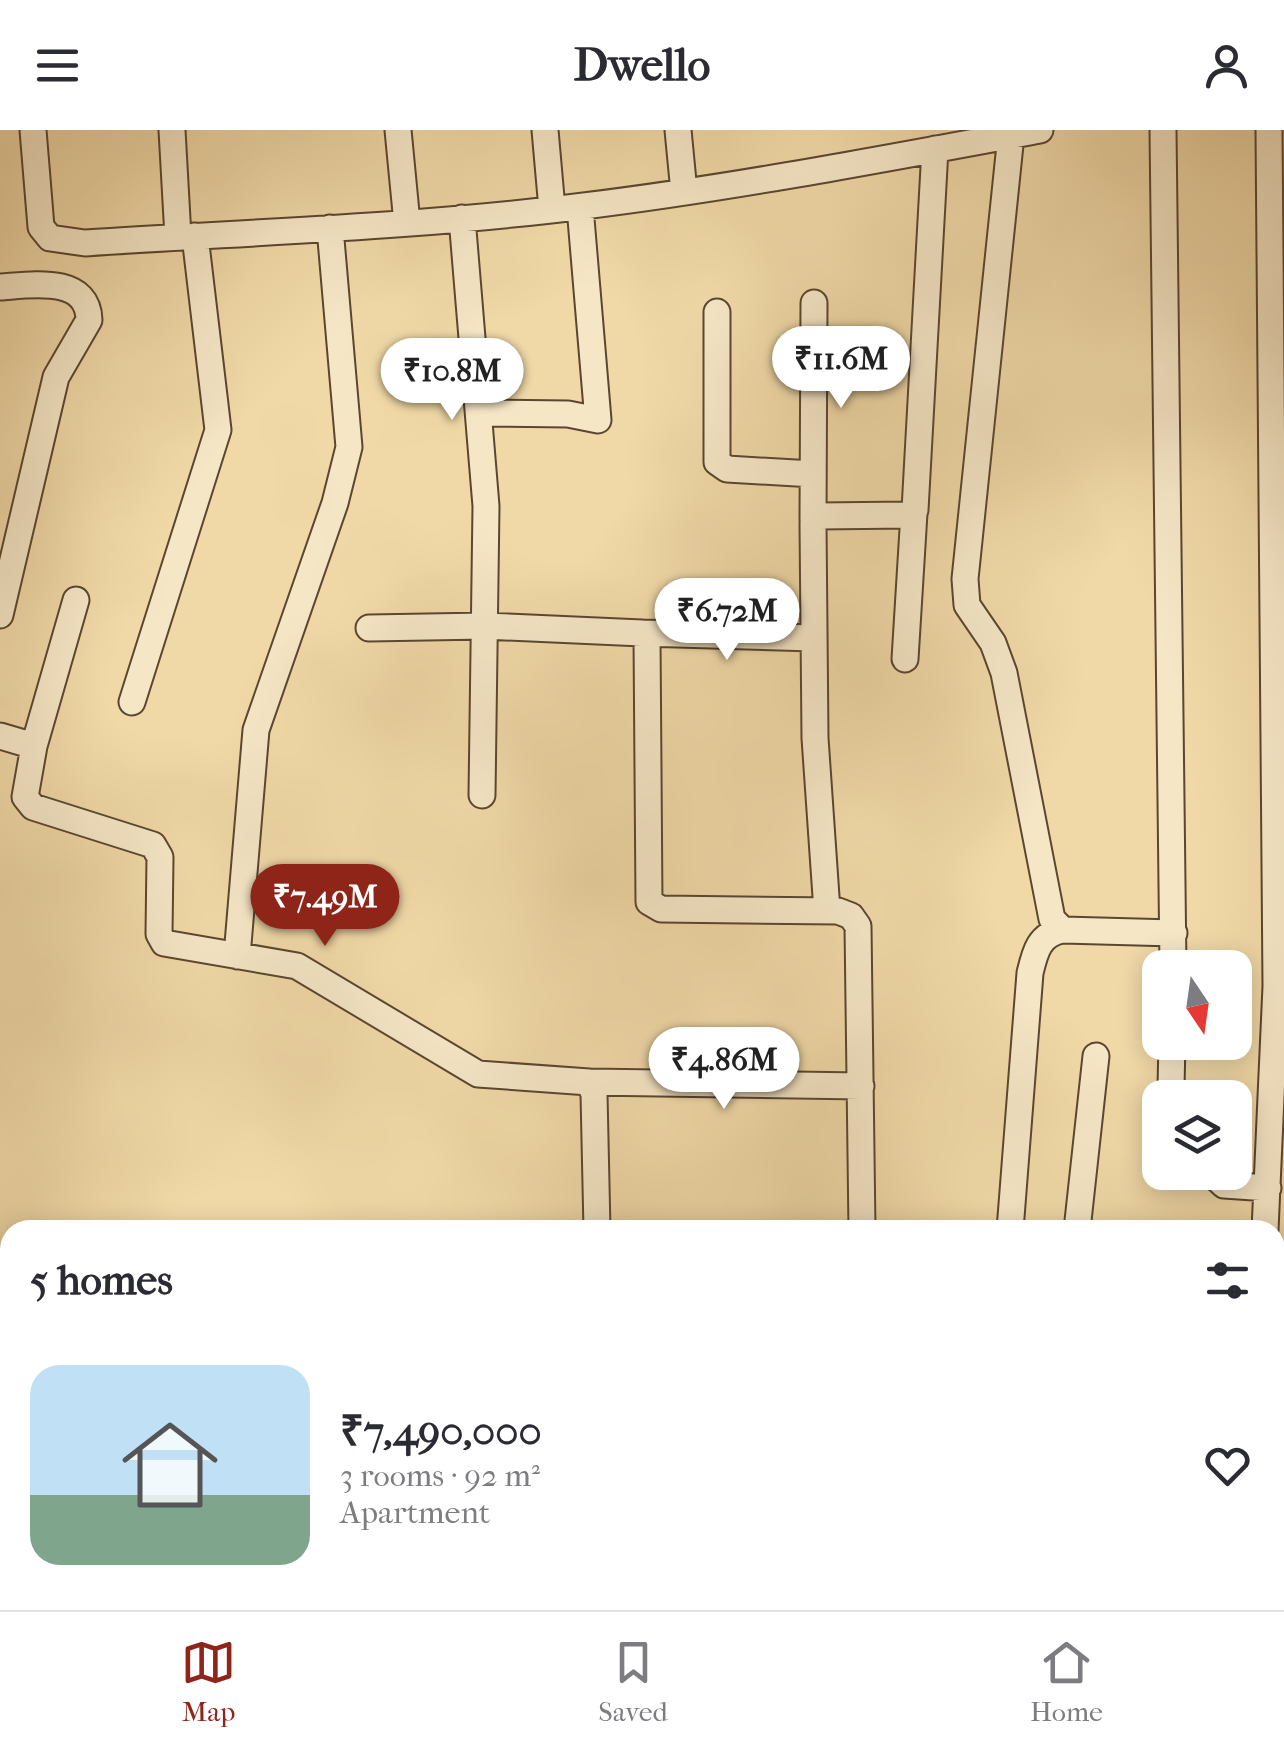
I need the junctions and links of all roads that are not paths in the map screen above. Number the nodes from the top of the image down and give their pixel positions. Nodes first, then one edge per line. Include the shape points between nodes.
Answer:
1 (34, 130) edge
2 (172, 130) edge
3 (398, 130) edge
4 (546, 130) edge
5 (678, 130) edge
6 (1040, 130) edge
7 (1162, 130) edge
8 (1269, 130) edge
9 (1011, 135) junction
10 (935, 149) junction
11 (684, 192) junction
12 (580, 207) junction
13 (552, 209) junction
14 (462, 218) junction
15 (407, 223) junction
16 (330, 228) junction
17 (187, 236) junction
18 (0, 287) edge
19 (814, 303) dead end
20 (716, 312) dead end
21 (479, 413) junction
22 (814, 474) junction
23 (914, 513) junction
24 (813, 520) junction
25 (76, 600) dead end
26 (0, 614) edge
27 (486, 626) junction
28 (369, 628) dead end
29 (642, 633) junction
30 (814, 638) junction
31 (904, 659) dead end
32 (132, 702) dead end
33 (0, 736) edge
34 (34, 746) junction
35 (482, 795) dead end
36 (828, 910) junction
37 (1063, 930) junction
38 (1174, 934) junction
39 (1174, 950) edge
40 (237, 956) junction
41 (1096, 1056) dead end
42 (589, 1082) junction
43 (861, 1086) junction
44 (1252, 1187) edge
45 (1268, 1188) junction
46 (596, 1220) edge
47 (862, 1220) edge
48 (1011, 1220) edge
49 (1078, 1220) edge
50 (1266, 1220) edge

1 - 17 street via 37,209 50,238 85,243
2 - 17 street
3 - 15 street
4 - 13 street
5 - 11 street
6 - 9 street
7 - 38 street
8 - 45 street via 1276,986
9 - 10 street
9 - 37 street via 965,592 999,655 1047,906
10 - 11 street
10 - 23 street
11 - 12 street
12 - 13 street
12 - 21 street via 598,420
13 - 14 street
14 - 15 street
14 - 21 street
15 - 16 street
16 - 17 street
16 - 40 street via 349,447 256,730
17 - 32 street via 218,430
18 - 26 street via 72,290 84,298 89,320 56,377
19 - 22 street
20 - 22 street via 717,462 727,469
21 - 27 street
22 - 24 street
23 - 24 street
23 - 31 street
24 - 30 street
25 - 34 street
27 - 28 street
27 - 29 street
27 - 35 street
29 - 30 street
29 - 36 street via 650,645 649,902 662,909
30 - 36 street
33 - 34 street
34 - 40 street via 25,798 34,807 154,846 164,944
36 - 43 street via 851,916 858,926
37 - 38 street
37 - 48 street via 1038,944 1030,974
38 - 39 street
40 - 42 street via 297,966 464,1069
41 - 49 street
42 - 43 street
42 - 46 street
43 - 47 street
44 - 45 street
45 - 50 street

